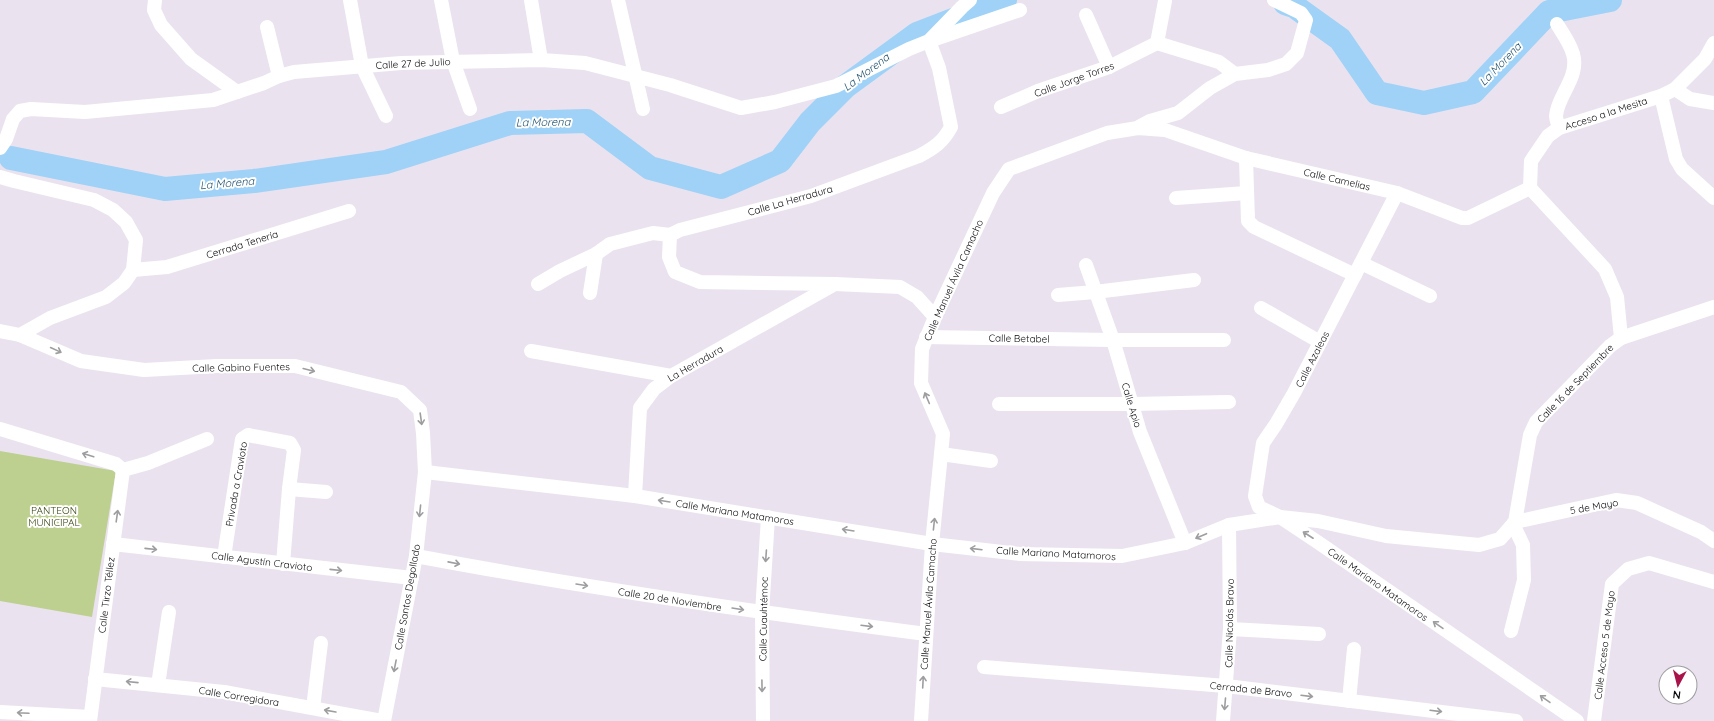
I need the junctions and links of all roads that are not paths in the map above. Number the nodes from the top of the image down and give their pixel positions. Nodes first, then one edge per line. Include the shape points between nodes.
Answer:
1 (155, 0) edge
2 (350, 0) edge
3 (441, 0) edge
4 (530, 0) edge
5 (618, 0) edge
6 (970, 0) edge
7 (1274, 0) edge
8 (1165, 1) edge
9 (1020, 10) dead end
10 (1086, 15) dead end
11 (1557, 24) dead end
12 (267, 27) dead end
13 (929, 41) junction
14 (1157, 43) junction
15 (1714, 43) edge
16 (541, 60) junction
17 (453, 61) junction
18 (362, 66) junction
19 (1109, 67) junction
20 (1234, 74) junction
21 (279, 76) junction
22 (636, 77) junction
23 (1675, 89) junction
24 (237, 92) junction
25 (1661, 96) junction
26 (1714, 103) edge
27 (1001, 107) dead end
28 (470, 109) dead end
29 (643, 109) dead end
30 (386, 116) dead end
31 (1138, 128) junction
32 (1559, 128) junction
33 (0, 148) edge
34 (1246, 158) junction
35 (0, 176) edge
36 (1530, 188) junction
37 (1247, 193) junction
38 (1397, 194) junction
39 (1176, 198) dead end
40 (1714, 198) edge
41 (349, 211) dead end
42 (670, 235) junction
43 (596, 254) junction
44 (1086, 265) dead end
45 (1358, 269) junction
46 (133, 270) junction
47 (1194, 280) dead end
48 (538, 284) dead end
49 (835, 284) junction
50 (1095, 292) junction
51 (590, 293) dead end
52 (1058, 295) dead end
53 (1430, 296) dead end
54 (1714, 307) edge
55 (1261, 308) dead end
56 (935, 317) junction
57 (0, 331) edge
58 (20, 335) junction
59 (926, 336) junction
60 (1621, 338) junction
61 (1112, 340) junction
62 (1224, 340) dead end
63 (1320, 342) junction
64 (531, 351) dead end
65 (671, 376) junction
66 (1229, 402) dead end
67 (999, 404) dead end
68 (1131, 404) junction
69 (0, 429) edge
70 (207, 439) dead end
71 (941, 454) junction
72 (991, 461) dead end
73 (123, 470) junction
74 (424, 472) junction
75 (289, 489) junction
76 (326, 492) dead end
77 (635, 496) junction
78 (768, 517) junction
79 (1280, 517) junction
80 (1514, 523) junction
81 (1229, 525) junction
82 (1714, 541) edge
83 (1185, 543) junction
84 (113, 544) junction
85 (932, 544) junction
86 (416, 556) junction
87 (224, 557) junction
88 (283, 564) junction
89 (412, 578) junction
90 (1714, 582) edge
91 (169, 612) dead end
92 (762, 613) junction
93 (1230, 629) junction
94 (1511, 631) dead end
95 (926, 634) junction
96 (1319, 634) dead end
97 (321, 643) dead end
98 (1354, 649) dead end
99 (984, 667) dead end
100 (95, 679) junction
101 (158, 685) junction
102 (1226, 686) junction
103 (1349, 701) junction
104 (313, 708) junction
105 (0, 712) edge
106 (90, 719) edge
107 (383, 721) edge
108 (763, 721) edge
109 (921, 721) edge
110 (1223, 721) edge
111 (1516, 721) edge
112 (1577, 721) edge
113 (1594, 721) edge

1 - 24 street via 154,10 162,25 191,59
2 - 18 street
3 - 17 street
4 - 16 street
5 - 22 street
6 - 13 street
7 - 20 street via 1301,13 1306,20 1297,53 1286,64 1268,70
8 - 14 street
9 - 13 street
10 - 19 street
11 - 32 street via 1568,40 1574,56 1572,76 1556,116
12 - 21 street
13 - 22 street, Calle 27 de Julio via 836,86 741,108
13 - 42 street, Calle La Herradura via 939,68 950,127 936,148 811,196 680,230
14 - 19 street, Calle Jorge Torres
14 - 20 street via 1219,62
15 - 23 street, Acceso a la Mesita via 1705,59
16 - 17 street, Calle 27 de Julio
16 - 22 street, Calle 27 de Julio via 585,63
17 - 18 street, Calle 27 de Julio
17 - 28 street
18 - 21 street, Calle 27 de Julio via 294,72
18 - 30 street
19 - 27 street, Calle Jorge Torres via 1038,91
20 - 31 street via 1210,88 1178,113 1150,121
21 - 24 street, Calle 27 de Julio
22 - 29 street
23 - 25 street, Acceso a la Mesita
23 - 26 street via 1690,99
24 - 33 street, Calle 27 de Julio via 213,100 85,112 31,109 20,111 13,118
25 - 32 street, Acceso a la Mesita
25 - 40 street via 1676,159 1682,169
31 - 34 street, Calle Camelias via 1165,130
31 - 56 street, Calle Manuel Ávila Camacho via 1107,133 1009,169 993,193
32 - 36 street, Acceso a la Mesita via 1548,136 1532,160
34 - 37 street
34 - 38 street, Calle Camelias
35 - 46 street via 94,200 113,210 126,222 136,240
36 - 38 street, Calle Camelias via 1468,218
36 - 60 street via 1605,269 1617,297
37 - 39 street
37 - 45 street via 1248,221 1254,227
38 - 45 street, Calle Azaleas
41 - 46 street, Cerrada Tenería via 167,267
42 - 43 street, Calle La Herradura via 653,233 617,242
42 - 49 street via 669,257 675,272 700,282
43 - 48 street, Calle La Herradura
43 - 51 street
44 - 50 street, Calle Apio
45 - 53 street
45 - 63 street, Calle Azaleas
46 - 58 street via 124,283 106,297 50,318
47 - 50 street
49 - 56 street via 900,287 917,297
49 - 65 street, La Herradura
50 - 52 street
50 - 61 street, Calle Apio
54 - 60 street, Calle 16 de Septiembre
55 - 63 street
56 - 59 street, Calle Manuel Ávila Camacho
57 - 58 street, Calle Gabino Fuentes
58 -> 74 street, Calle Gabino Fuentes via 81,361 144,370 217,366 296,366 401,392 420,410
59 - 61 street, Calle Betabel
71 -> 59 street, Calle Manuel Ávila Camacho via 943,434 921,383 922,349
60 - 80 street, Calle 16 de Septiembre via 1610,346 1536,422 1530,435
61 - 62 street, Calle Betabel
61 - 68 street, Calle Apio
63 - 79 street, Calle Azaleas via 1294,393 1263,443 1255,496 1259,507
64 - 65 street
65 - 77 street, La Herradura via 654,388 640,408
66 - 68 street
67 - 68 street
68 - 83 street, Calle Apio via 1153,468
73 -> 69 street via 116,464
70 - 73 street via 148,463
71 - 72 street
85 -> 71 street, Calle Manuel Ávila Camacho
84 -> 73 street, Calle Tirzo Téllez
74 - 77 street, Calle Mariano Matamoros
74 -> 86 street, Calle Santos Degollado
75 - 76 street
75 - 87 street, Privada a Cravioto via 293,446 290,443 248,435 242,438
75 - 88 street, Privada a Cravioto
78 -> 77 street, Calle Mariano Matamoros
85 -> 78 street, Calle Mariano Matamoros
78 -> 92 street, Calle Cuauhtémoc
79 - 80 street via 1318,521 1386,536 1479,545 1500,539
79 - 81 street, Calle Mariano Matamoros
112 -> 79 street, Calle Mariano Matamoros
80 - 82 street, 5 de Mayo via 1616,500 1637,503 1701,532
80 - 94 street via 1523,545 1524,580
81 -> 83 street, Calle Mariano Matamoros
81 - 93 street, Calle Nicolás Bravo
83 -> 85 street, Calle Mariano Matamoros via 1122,556 1020,554
84 -> 87 street, Calle Agustín Cravioto
84 - 100 street, Calle Tirzo Téllez
85 - 95 street, Calle Manuel Ávila Camacho
86 - 89 street, Calle Santos Degollado
86 -> 92 street, Calle 20 de Noviembre via 532,578
87 - 88 street, Calle Agustín Cravioto
88 -> 89 street, Calle Agustín Cravioto
89 -> 107 street, Calle Santos Degollado
90 - 113 street, Calle Acceso 5 de Mayo via 1650,563 1628,569 1612,584
91 - 101 street
92 -> 95 street, Calle 20 de Noviembre
92 -> 108 street, Calle Cuauhtémoc
93 - 96 street
93 - 102 street, Calle Nicolás Bravo
109 -> 95 street, Calle Manuel Ávila Camacho
97 - 104 street
98 - 103 street
99 - 102 street, Cerrada de Bravo
101 -> 100 street, Calle Corregidora
100 - 106 street, Calle Tirzo Téllez
101 - 104 street, Calle Corregidora via 224,692
102 -> 103 street, Cerrada de Bravo
102 -> 110 street, Calle Nicolás Bravo
103 -> 111 street, Cerrada de Bravo
107 -> 104 street, Calle Corregidora
106 -> 105 street

